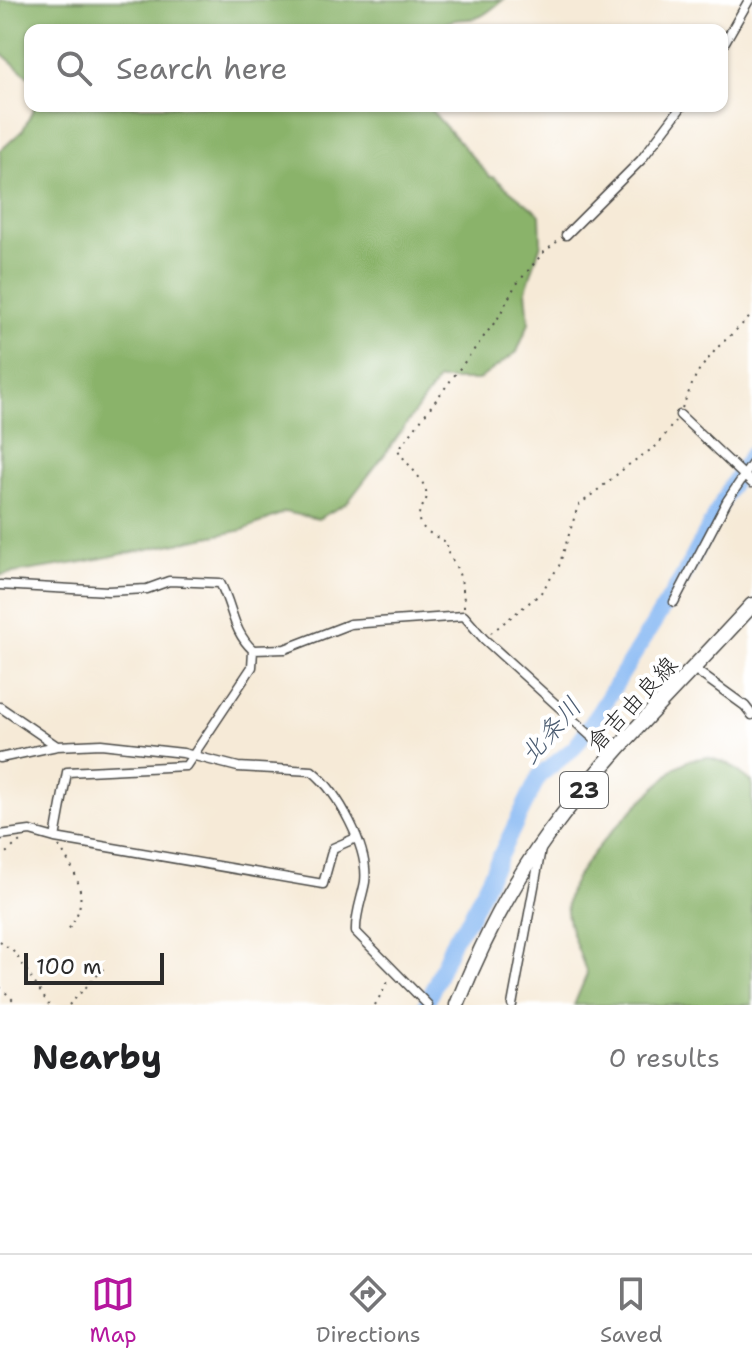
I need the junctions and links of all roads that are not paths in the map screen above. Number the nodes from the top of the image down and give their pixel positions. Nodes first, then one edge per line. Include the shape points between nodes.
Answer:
1 (749, 0) edge
2 (728, 37) edge
3 (677, 112) edge
4 (566, 235) road end
5 (680, 415) road end
6 (752, 464) edge
7 (748, 480) edge
8 (0, 585) edge
9 (674, 602) dead end
10 (752, 605) edge
11 (253, 650) junction
12 (694, 669) junction
13 (0, 707) edge
14 (752, 715) edge
15 (57, 746) junction
16 (615, 751) junction
17 (195, 755) junction
18 (0, 758) edge
19 (0, 835) edge
20 (55, 838) junction
21 (356, 838) junction
22 (542, 844) junction
23 (425, 1001) edge
24 (457, 1005) edge
25 (512, 1005) edge

1 - 2 street
3 - 4 street via 641,160
5 - 7 street
6 - 7 street
7 - 9 street via 727,501
8 - 11 street via 108,591 147,589 169,581 220,583 237,632
10 - 12 main road, 倉吉由良線 / 23
11 - 16 street via 285,649 350,624 464,616 576,723
11 - 17 street via 252,667
12 - 14 street
12 - 16 main road, 倉吉由良線 / 23
13 - 15 street
15 - 17 street via 101,744
15 - 18 street
16 - 22 main road, 倉吉由良線 / 23
17 - 20 street via 186,766 67,772
17 - 21 street via 238,767 312,771 341,807
19 - 20 street via 30,831
20 - 21 street via 323,884 333,848
21 - 23 street via 365,880 356,932
22 - 24 main road, 倉吉由良線 / 23 via 480,948
22 - 25 street

